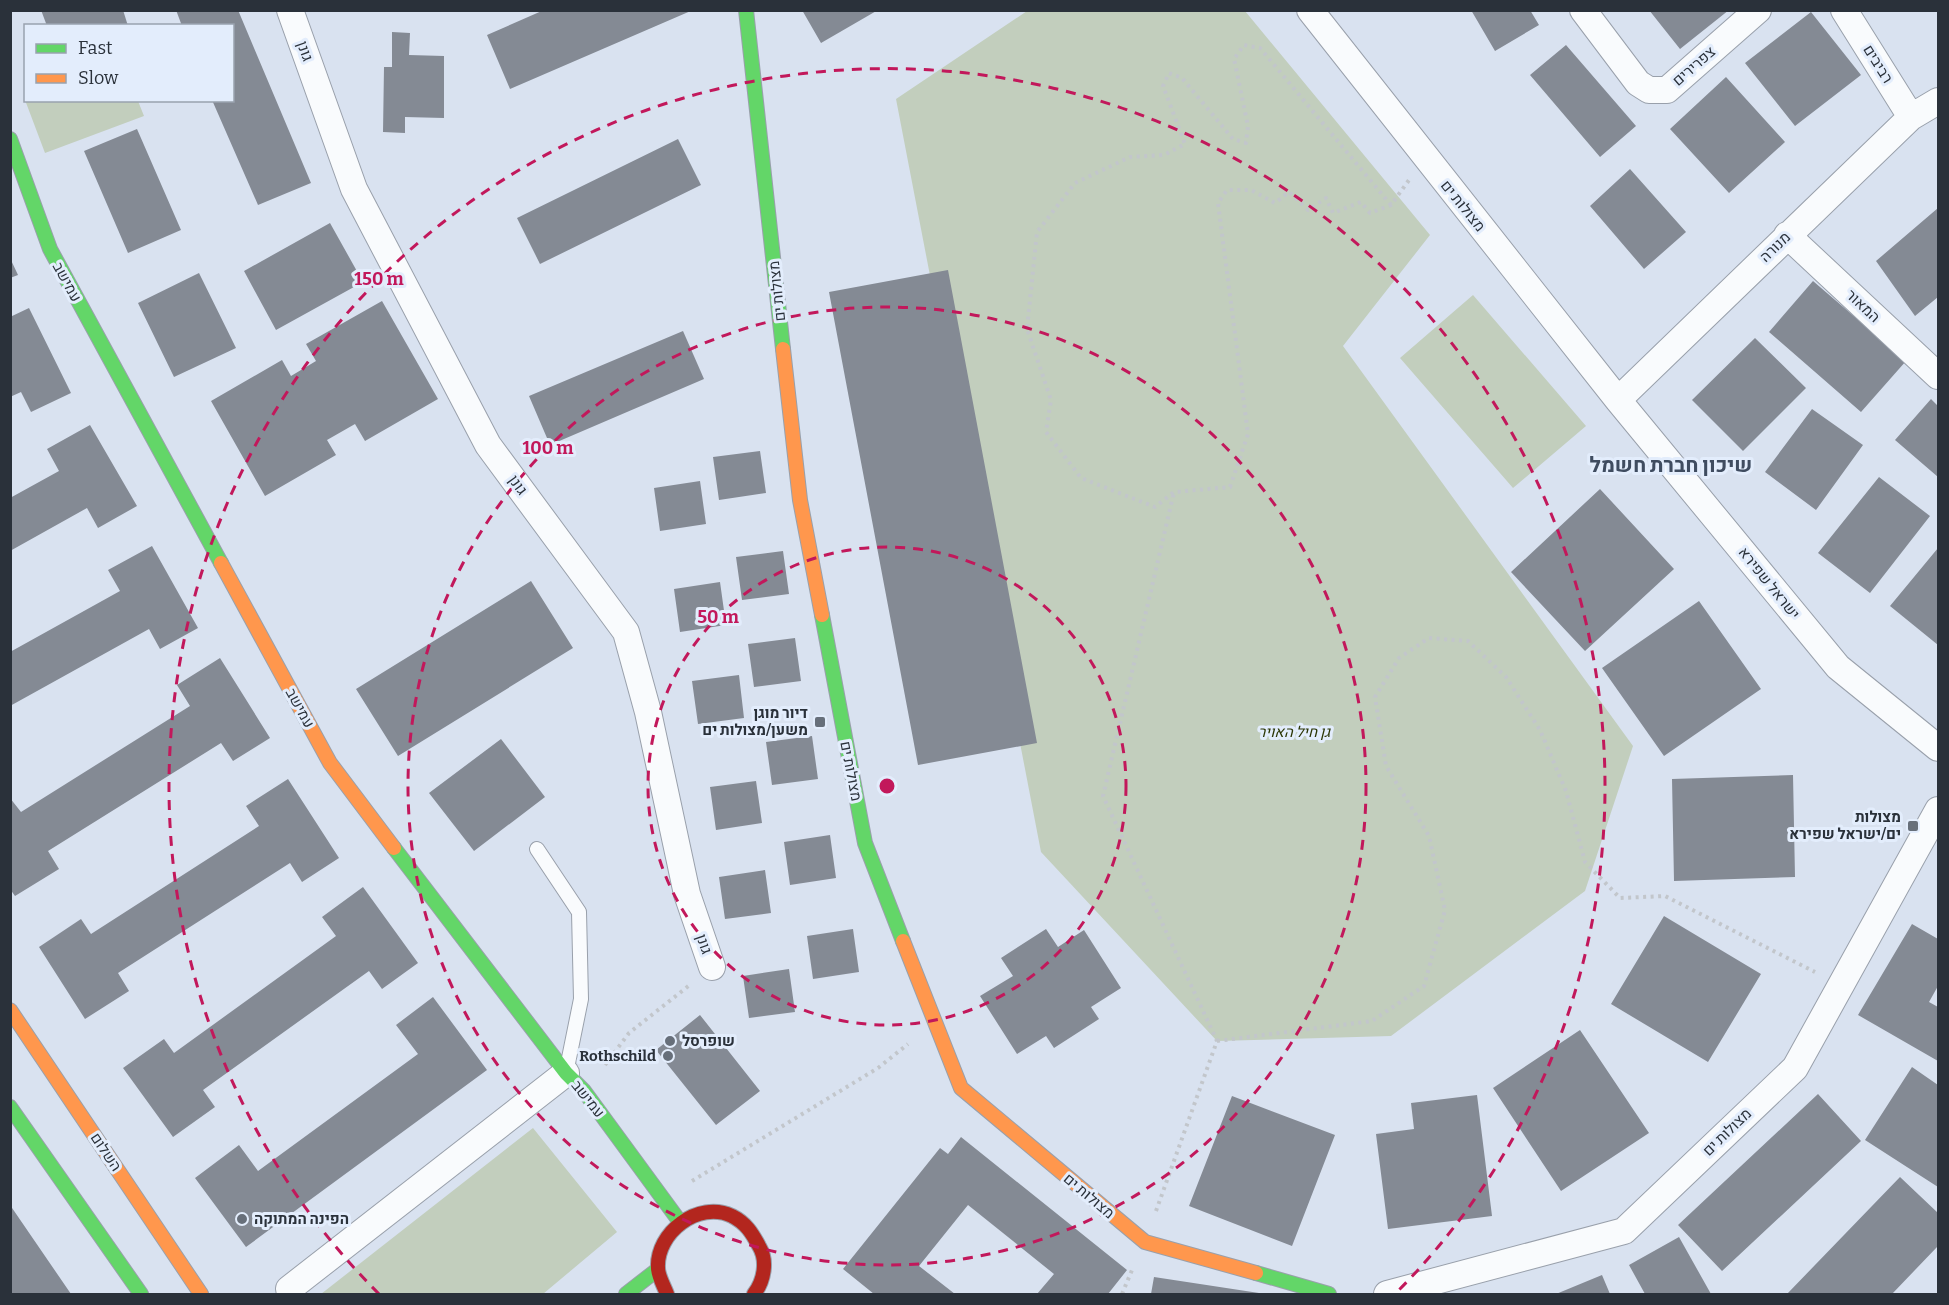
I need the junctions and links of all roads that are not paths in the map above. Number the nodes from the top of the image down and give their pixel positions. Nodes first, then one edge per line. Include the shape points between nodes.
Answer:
1 (291, 10) edge
2 (746, 10) edge
3 (1310, 10) edge
4 (1583, 10) edge
5 (1758, 10) edge
6 (1844, 10) edge
7 (1938, 101) edge
8 (1911, 117) junction
9 (10, 139) edge
10 (1787, 235) junction
11 (1938, 376) edge
12 (1618, 400) junction
13 (1938, 747) edge
14 (1938, 810) edge
15 (537, 849) dead end
16 (712, 967) road end
17 (10, 1010) edge
18 (566, 1073) junction
19 (10, 1107) edge
20 (680, 1222) junction
21 (657, 1270) junction
22 (289, 1289) dead end
23 (141, 1294) edge
24 (201, 1294) edge
25 (626, 1294) edge
26 (667, 1294) edge
27 (754, 1294) edge
28 (1329, 1294) edge
29 (1387, 1294) edge

1 - 16 street, גונן via 354,189 488,445 626,632 648,712 687,894
2 - 28 street, מצולות ים via 800,501 865,843 961,1088 1144,1242
3 - 12 street, מצולות ים
4 - 5 street, צפרירים via 1638,83 1649,90 1667,90
6 - 8 street, רביבים
7 - 8 street, מנורה
8 - 10 street, מנורה
9 - 18 street, עמישב via 50,249 330,763
10 - 11 street, המאור
10 - 12 street, מנורה
12 - 13 street, ישראל שפירא via 1838,667
14 - 29 street, מצולות ים via 1794,1068 1624,1231
15 - 18 lane via 579,912 581,999
17 - 24 street, השלום
18 - 20 street, עמישב via 584,1091
18 - 22 street
19 - 23 street
20 - 21 street via 665,1237
20 - 27 street via 710,1212 728,1214 744,1223 757,1237 763,1254 764,1272
21 - 25 street
21 - 26 street

